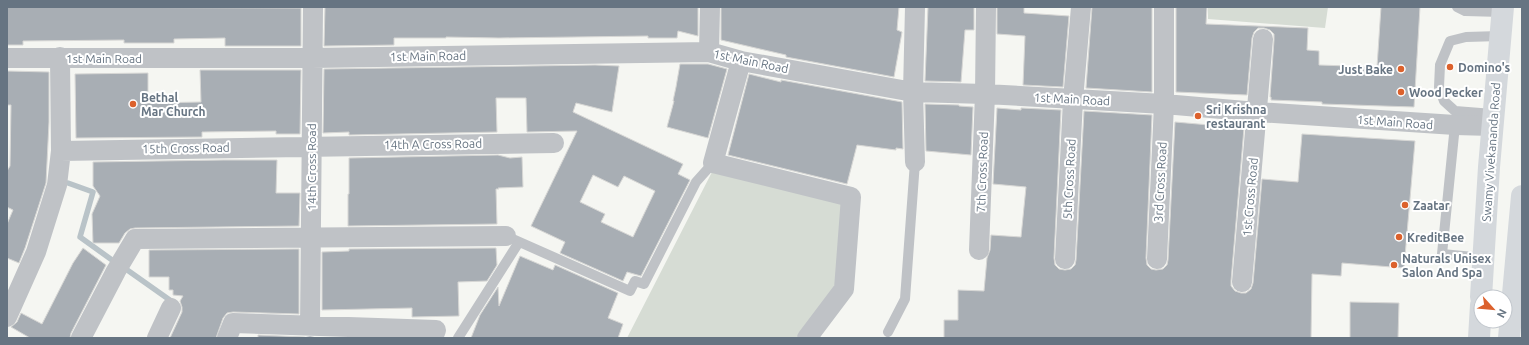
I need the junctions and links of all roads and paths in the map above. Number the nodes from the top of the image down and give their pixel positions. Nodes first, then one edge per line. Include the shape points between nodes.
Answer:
1 (312, 7) edge
2 (710, 7) edge
3 (915, 7) edge
4 (986, 7) edge
5 (1081, 7) edge
6 (1164, 7) edge
7 (1457, 7) edge
8 (1503, 9) edge
9 (1500, 36) junction
10 (1263, 39) dead end
11 (709, 52) junction
12 (60, 57) junction
13 (7, 58) edge
14 (312, 58) junction
15 (741, 61) junction
16 (913, 92) junction
17 (985, 94) junction
18 (1073, 100) junction
19 (1164, 104) junction
20 (1257, 112) junction
21 (1493, 120) junction
22 (1455, 126) junction
23 (554, 143) dead end
24 (312, 145) junction
25 (61, 150) junction
26 (915, 162) joint
27 (713, 163) junction
28 (1522, 196) edge
29 (311, 237) junction
30 (512, 239) junction
31 (979, 250) dead end
32 (1484, 258) junction
33 (1065, 259) dead end
34 (1157, 259) dead end
35 (1242, 282) dead end
36 (1482, 289) edge
37 (172, 308) dead end
38 (7, 317) edge
39 (310, 327) junction
40 (230, 331) edge
41 (888, 332) dead end
42 (81, 338) edge
43 (157, 338) edge
44 (433, 338) edge
45 (458, 338) edge
46 (807, 338) edge
47 (1509, 338) edge

1 - 14 street, 14th Cross Road
2 - 11 street
3 - 16 street
4 - 17 street, 7th Cross Road
5 - 18 street, 5th Cross Road
6 - 19 street, 3rd Cross Road
7 - 8 lane via 1465,11
8 - 9 main road, Swamy Vivekananda Road
9 - 21 main road, Swamy Vivekananda Road
9 - 21 lane via 1466,37 1450,41 1440,64 1439,87 1444,101 1455,112
10 - 20 street, 1st Cross Road
11 - 14 street, 1st Main Road
11 - 15 street, 1st Main Road
12 - 13 street, 1st Main Road
12 - 14 street, 1st Main Road
12 - 25 street
14 - 24 street, 14th Cross Road
15 - 16 street, 1st Main Road
15 - 27 street
16 - 17 street, 1st Main Road
16 - 26 street
17 - 18 street, 1st Main Road
17 - 31 street, 7th Cross Road
18 - 19 street, 1st Main Road
18 - 33 street, 5th Cross Road
19 - 20 street, 1st Main Road
19 - 34 street, 3rd Cross Road
20 - 22 street, 1st Main Road
20 - 35 street, 1st Cross Road
21 - 22 street, 1st Main Road
21 - 32 main road, Swamy Vivekananda Road
22 - 32 lane via 1442,254
23 - 24 street, 14th A Cross Road
24 - 25 street, 15th Cross Road
24 - 29 street, 14th Cross Road
25 - 38 street via 57,185 36,252
26 - 41 lane via 905,298
27 - 30 lane via 696,182 644,284 635,281 630,291
27 - 46 street via 851,197 844,289
28 - 47 main road
29 - 30 street
29 - 39 street, 14th Cross Road
29 - 42 street via 134,239
30 - 45 lane
32 - 36 main road, Swamy Vivekananda Road
37 - 43 street
39 - 40 street
39 - 44 street via 436,330

